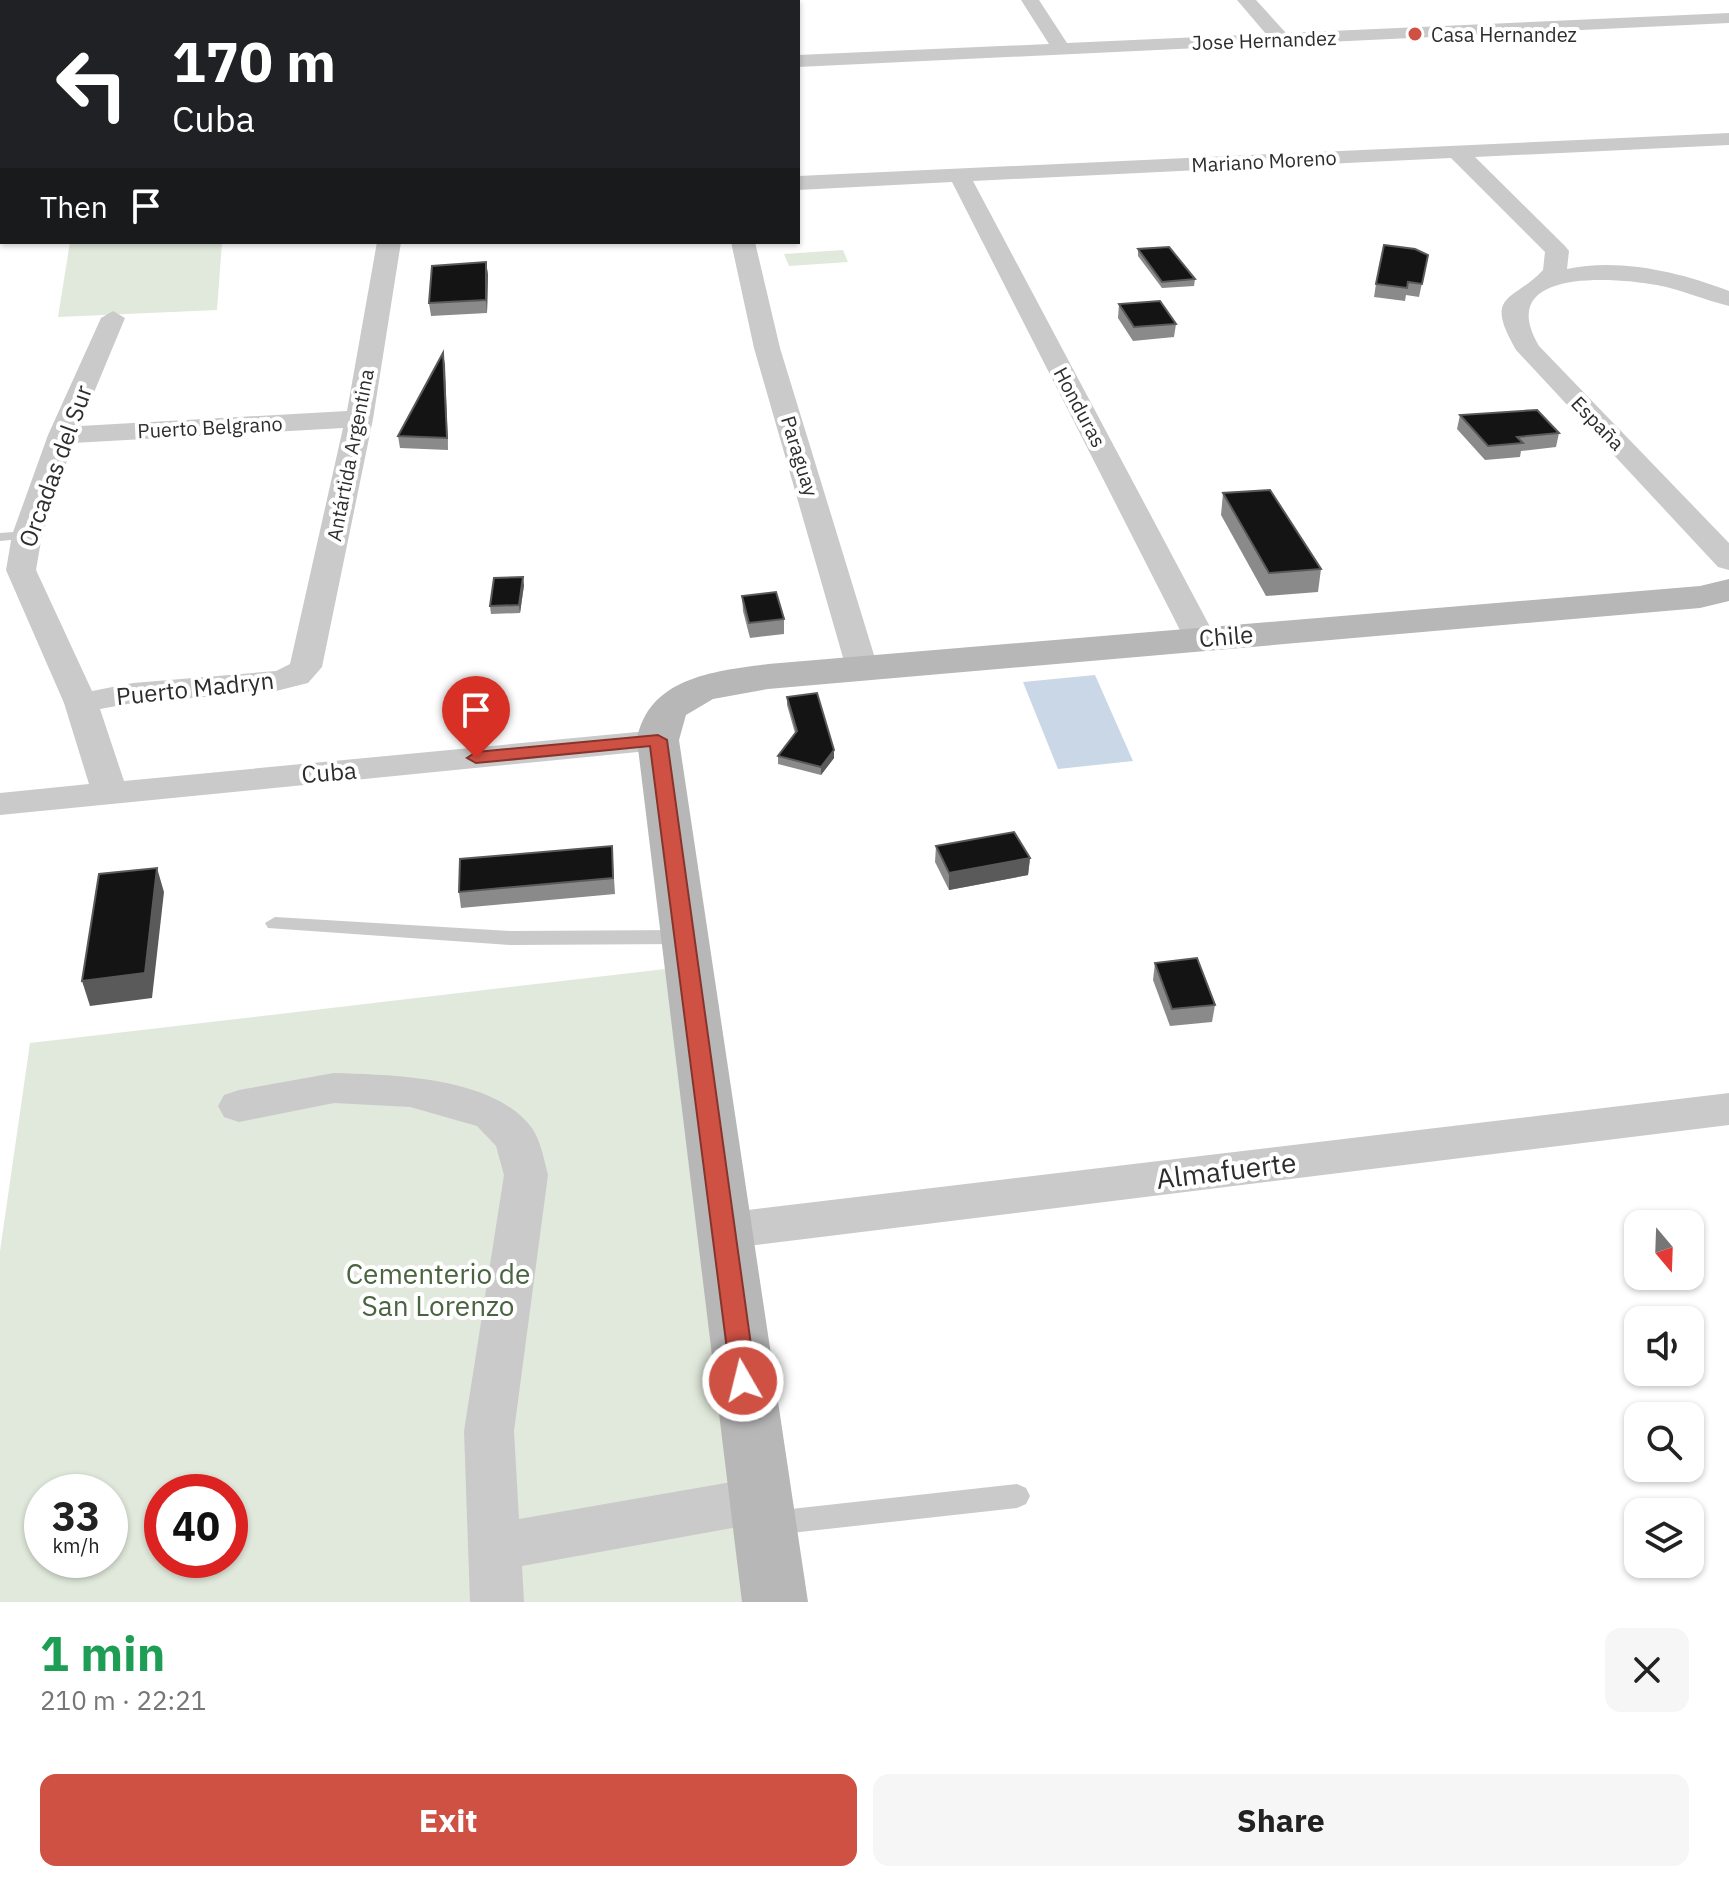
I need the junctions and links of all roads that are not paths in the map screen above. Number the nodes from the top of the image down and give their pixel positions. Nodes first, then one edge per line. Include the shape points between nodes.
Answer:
1 (1030, 0) edge
2 (1246, 0) edge
3 (1729, 18) edge
4 (1281, 39) junction
5 (1061, 48) junction
6 (800, 61) edge
7 (1729, 139) edge
8 (1457, 152) junction
9 (959, 175) junction
10 (800, 183) edge
11 (1550, 240) junction
12 (389, 244) edge
13 (743, 244) edge
14 (1614, 273) junction
15 (1545, 282) junction
16 (1729, 299) edge
17 (113, 318) dead end
18 (359, 419) junction
19 (62, 435) junction
20 (13, 536) edge
21 (1725, 581) edge
22 (1200, 638) junction
23 (306, 667) joint
24 (862, 668) junction
25 (81, 703) junction
26 (658, 740) junction
27 (110, 793) junction
28 (0, 804) edge
29 (275, 923) dead end
30 (686, 937) junction
31 (239, 1106) dead end
32 (1729, 1109) edge
33 (723, 1231) junction
34 (1017, 1496) dead end
35 (762, 1512) junction
36 (492, 1544) junction
37 (497, 1602) edge
38 (775, 1602) edge

1 - 5 street
2 - 4 street
3 - 4 street, Jose Hernandez
4 - 5 street, Jose Hernandez
5 - 6 street, Jose Hernandez
7 - 8 street, Mariano Moreno
8 - 9 street, Mariano Moreno
8 - 11 street
9 - 10 street, Mariano Moreno
9 - 22 street, Honduras
11 - 14 street
11 - 15 street via 1558,259
12 - 18 street, Antártida Argentina
13 - 24 street, Paraguay via 767,348
14 - 15 street
14 - 16 street via 1672,281
15 - 21 street, España via 1520,295 1515,304 1515,328 1522,341
17 - 19 street, Orcadas del Sur
18 - 19 street, Puerto Belgrano
18 - 23 street, Antártida Argentina
19 - 20 street, Orcadas del Sur
20 - 25 street, Orcadas del Sur via 23,583
21 - 22 street, Chile
22 - 24 street, Chile
23 - 25 street, Puerto Madryn via 276,681 133,693
24 - 26 street, Chile via 734,682 681,698 665,715
25 - 27 street, Orcadas del Sur
26 - 27 street, Cuba
26 - 30 street
27 - 28 street, Cuba
29 - 30 lane via 510,938
30 - 33 street
31 - 36 street via 334,1088 410,1091 492,1115 516,1139 526,1175 489,1431
32 - 33 street, Almafuerte
33 - 35 street
34 - 35 lane
35 - 36 street
35 - 38 street
36 - 37 street

